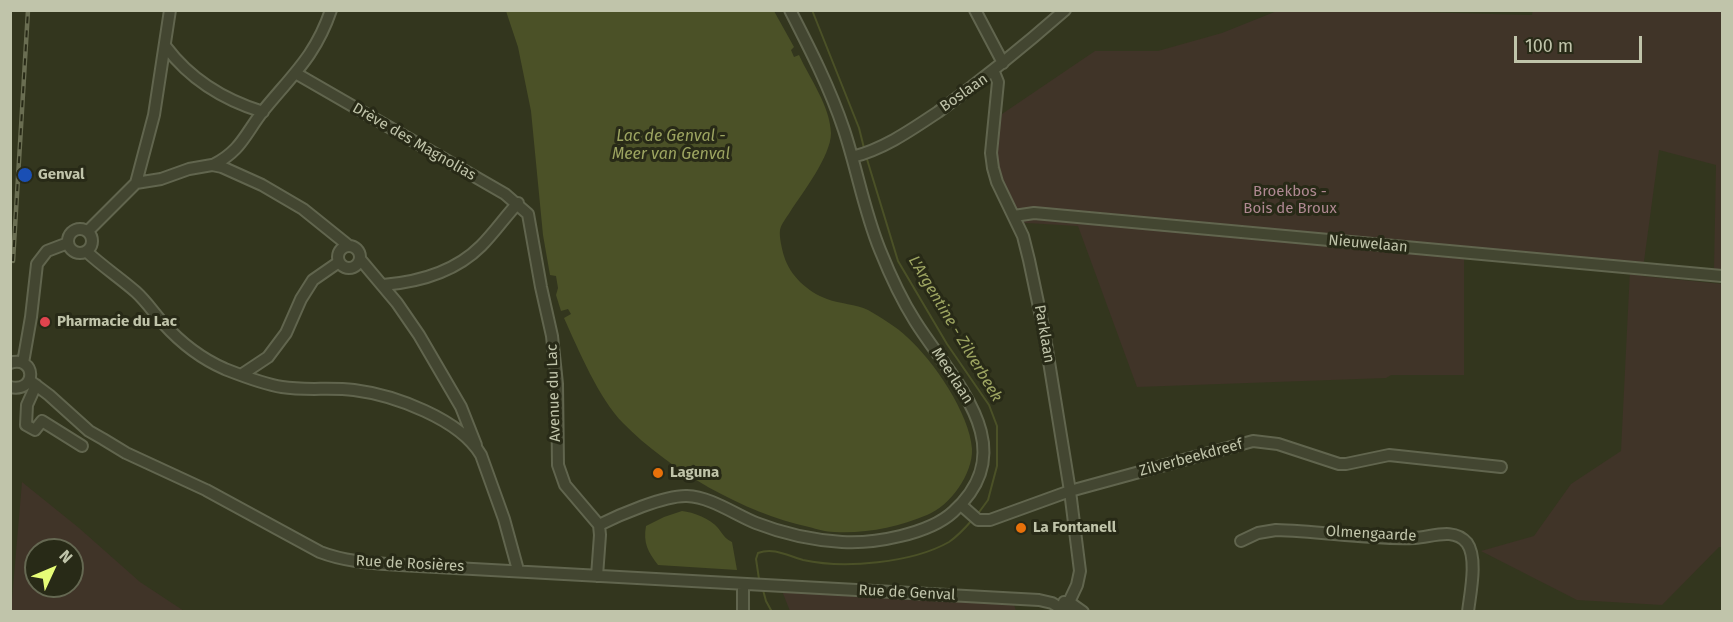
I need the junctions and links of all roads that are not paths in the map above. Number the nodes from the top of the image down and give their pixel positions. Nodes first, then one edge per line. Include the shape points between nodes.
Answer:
1 (170, 10) edge
2 (331, 10) edge
3 (790, 10) edge
4 (975, 10) edge
5 (1065, 10) edge
6 (165, 47) junction
7 (1003, 63) junction
8 (993, 72) junction
9 (297, 74) junction
10 (260, 116) junction
11 (862, 155) junction
12 (212, 165) junction
13 (136, 183) junction
14 (518, 203) junction
15 (528, 213) joint
16 (1014, 216) junction
17 (88, 231) junction
18 (68, 243) junction
19 (345, 248) junction
20 (87, 252) junction
21 (349, 264) junction
22 (1722, 276) edge
23 (383, 285) junction
24 (10, 363) edge
25 (23, 363) junction
26 (241, 375) junction
27 (32, 383) junction
28 (10, 387) edge
29 (82, 446) dead end
30 (477, 448) junction
31 (1501, 467) dead end
32 (1070, 491) junction
33 (970, 512) junction
34 (598, 525) junction
35 (1241, 541) dead end
36 (518, 570) junction
37 (597, 576) junction
38 (743, 584) junction
39 (761, 585) joint
40 (1068, 607) edge
41 (743, 612) edge
42 (1083, 612) edge
43 (1468, 612) edge

1 - 6 street
2 - 9 street via 310,56
3 - 11 street, Meerlaan
4 - 7 street
5 - 7 street, Boslaan
6 - 10 street via 192,76
6 - 13 street via 149,141
7 - 8 street, Boslaan
8 - 11 street, Boslaan via 916,126
8 - 16 street, Parklaan via 998,82 993,168
9 - 10 street
9 - 14 street, Drève des Magnolias
10 - 12 street via 235,152
11 - 33 street, Meerlaan via 870,221 894,283 978,418 980,470 969,495
12 - 13 street
12 - 19 street via 238,173 303,209
13 - 17 street
14 - 15 street, Drève des Magnolias
14 - 23 street via 481,246 453,266 417,281
15 - 34 street, Avenue du Lac via 552,336 558,465 565,485
16 - 22 street, Nieuwelaan via 1034,213
16 - 32 street, Parklaan via 1023,236 1038,300
17 - 18 street via 76,229
17 - 20 street via 93,242
18 - 20 street via 75,252
18 - 25 street via 47,251 37,264
19 - 21 street via 338,256
19 - 21 street via 357,250
20 - 26 street via 137,293 197,353
21 - 23 street via 369,271
21 - 26 street via 330,269 313,280 286,333 268,357
23 - 30 street via 442,373 461,406
24 - 25 street
25 - 27 street
26 - 30 street via 282,387 354,390 402,402 446,423
27 - 28 street
27 - 29 street via 26,425 35,430 42,421
27 - 36 street, Rue de Rosières via 89,431 126,453 206,490 328,555 357,562
30 - 36 street
31 - 32 street, Zilverbeekdreef via 1389,455 1346,465 1278,444 1253,441
32 - 33 street, Zilverbeekdreef via 990,520
32 - 40 street, Parklaan via 1080,571
33 - 34 street, Meerlaan via 914,532 846,543 787,534 688,496 673,497
34 - 37 street
35 - 43 street, Olmengaarde via 1276,530 1416,538 1452,534 1467,543 1473,559
36 - 37 street, Rue de Rosières
37 - 38 street, Rue de Rosières
38 - 39 street, Rue de Rosières
38 - 41 street
39 - 40 street, Rue de Genval via 1040,600
40 - 42 street

